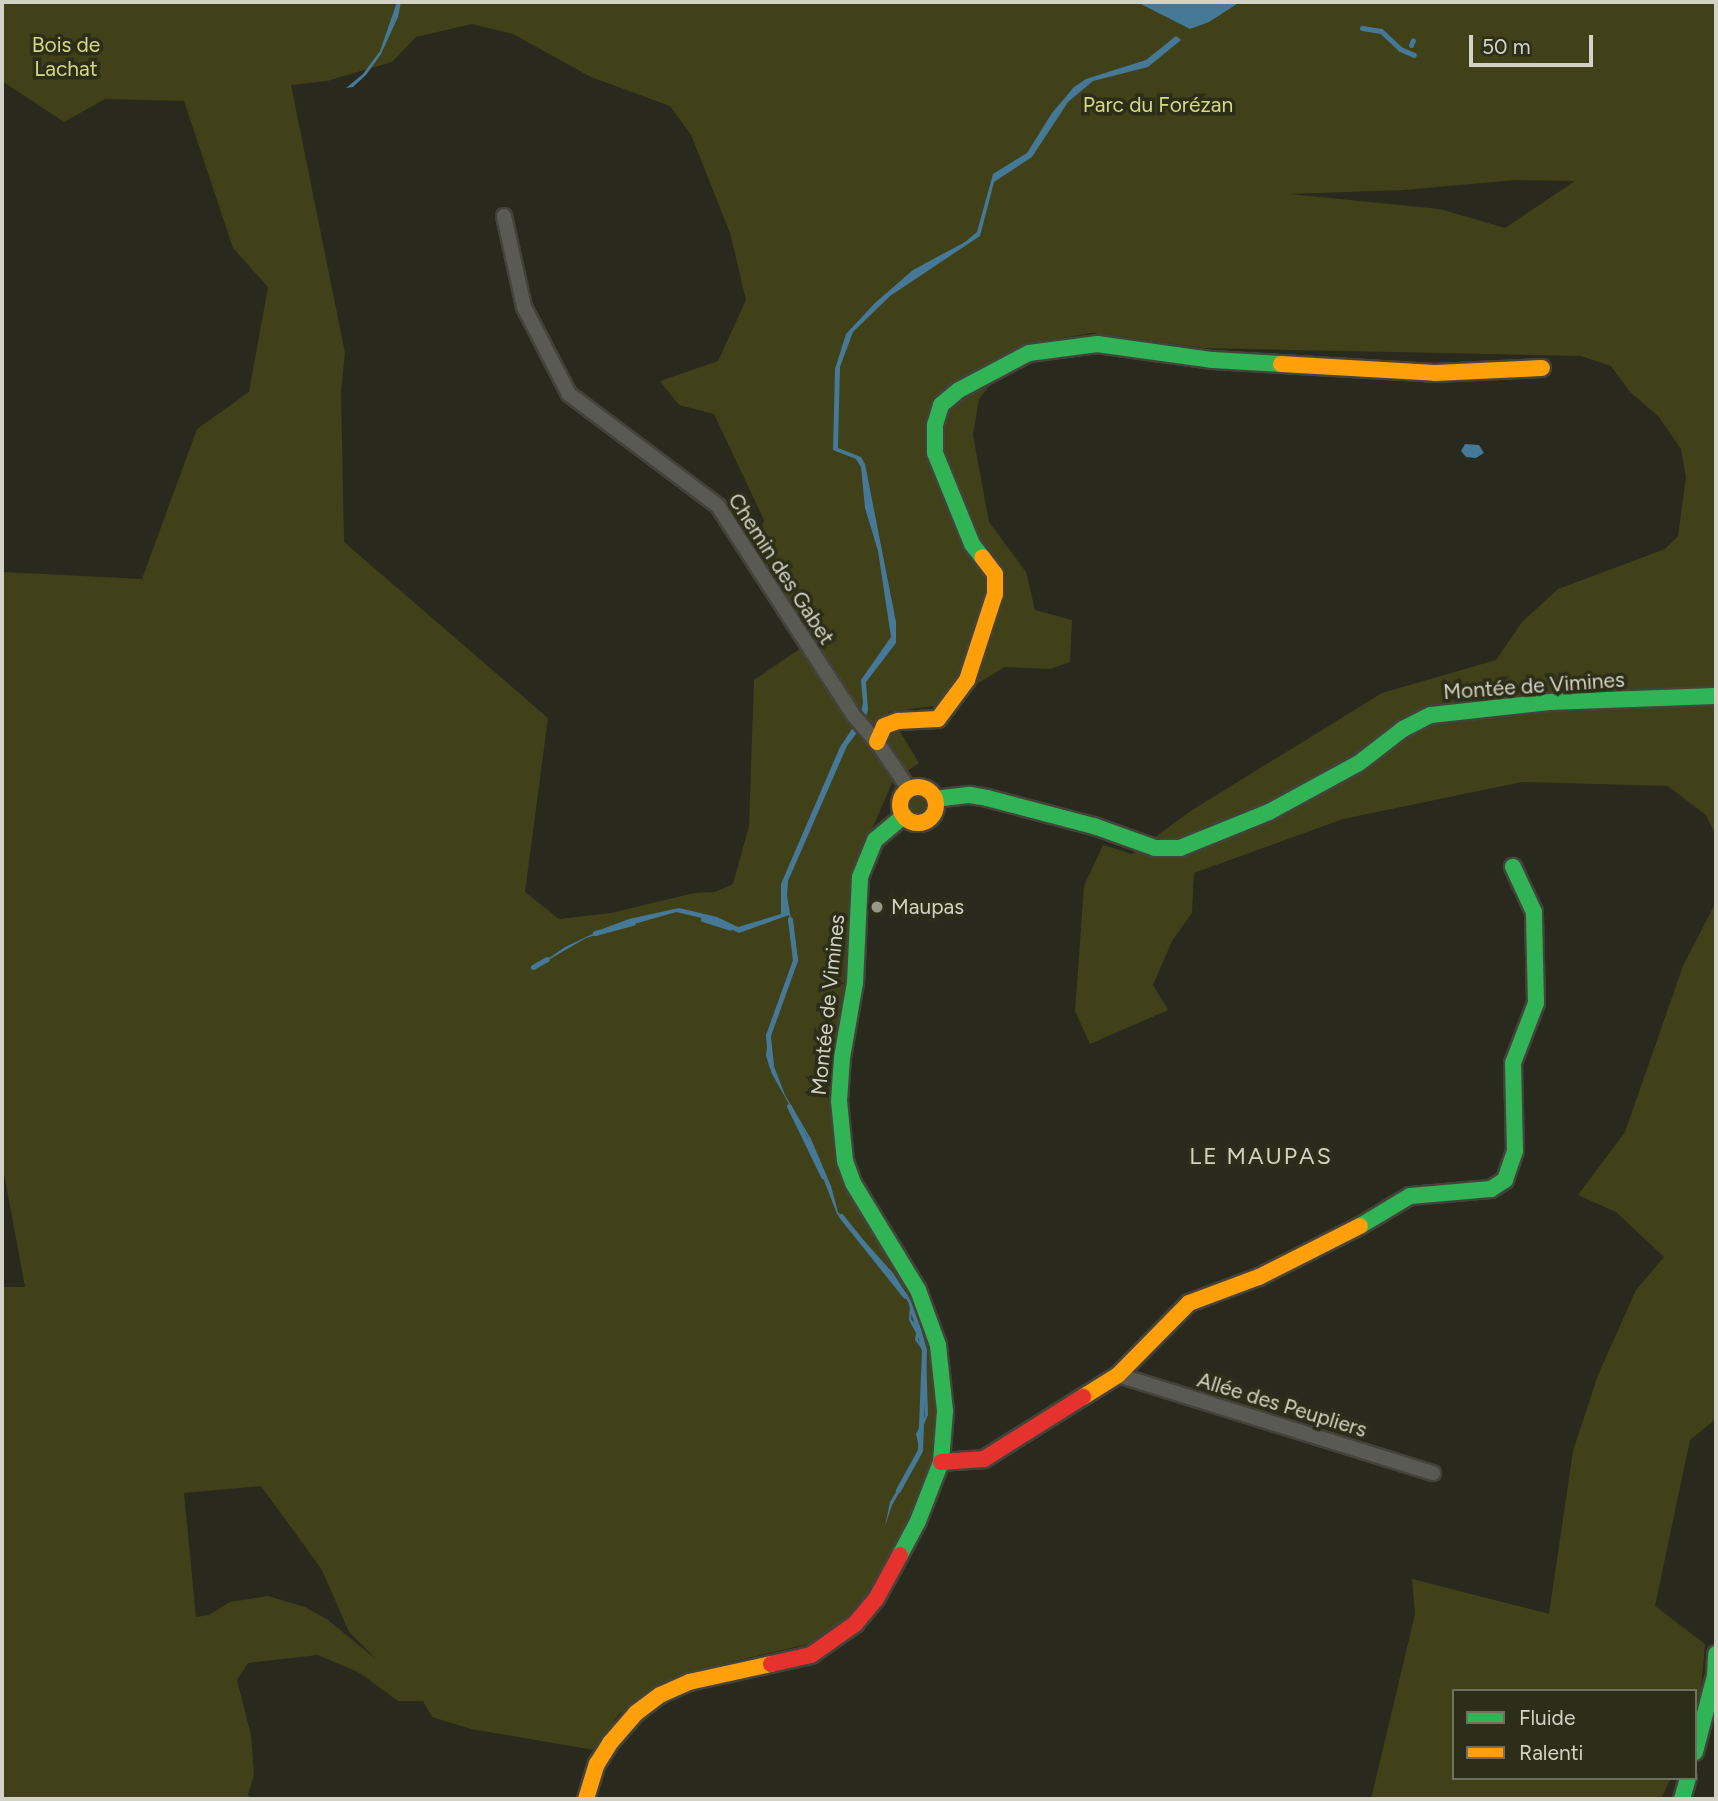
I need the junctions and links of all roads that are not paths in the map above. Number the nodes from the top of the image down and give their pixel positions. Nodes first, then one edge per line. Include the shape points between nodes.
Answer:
1 (504, 216) dead end
2 (1542, 368) dead end
3 (1716, 696) edge
4 (877, 742) junction
5 (909, 789) junction
6 (935, 799) junction
7 (904, 816) junction
8 (1513, 867) dead end
9 (1118, 1375) junction
10 (941, 1462) junction
11 (1433, 1473) dead end
12 (1716, 1655) edge
13 (1697, 1744) edge
14 (1687, 1780) edge
15 (586, 1799) edge
16 (1682, 1799) edge

1 - 4 street, Chemin des Gabet via 524,307 569,394 718,506 854,716
2 - 4 street via 1435,373 1213,360 1097,344 1028,353 959,390 941,405 935,453 972,544 995,574 995,594 967,680 944,713 926,722 898,721 884,726
3 - 6 street, Montée de Vimines via 1549,702 1431,715 1403,729 1359,763 1269,812 1180,848 1156,848 987,798
4 - 5 street, Chemin des Gabet
5 - 6 street via 923,787
5 - 7 street via 900,802
6 - 7 street via 934,813 927,820 915,823
7 - 10 street, Montée de Vimines via 875,840 860,877 855,984 839,1101 845,1161 853,1183 918,1290 937,1345 945,1411
8 - 9 street via 1534,912 1536,1003 1513,1063 1515,1152 1505,1180 1491,1189 1410,1196 1341,1238 1259,1277 1189,1303
9 - 10 street via 984,1459
9 - 11 street, Allée des Peupliers
10 - 15 street, Montée de Vimines via 918,1521 876,1599 855,1625 811,1655 688,1682 660,1695 636,1713 610,1743 597,1764
12 - 13 street
14 - 16 street

